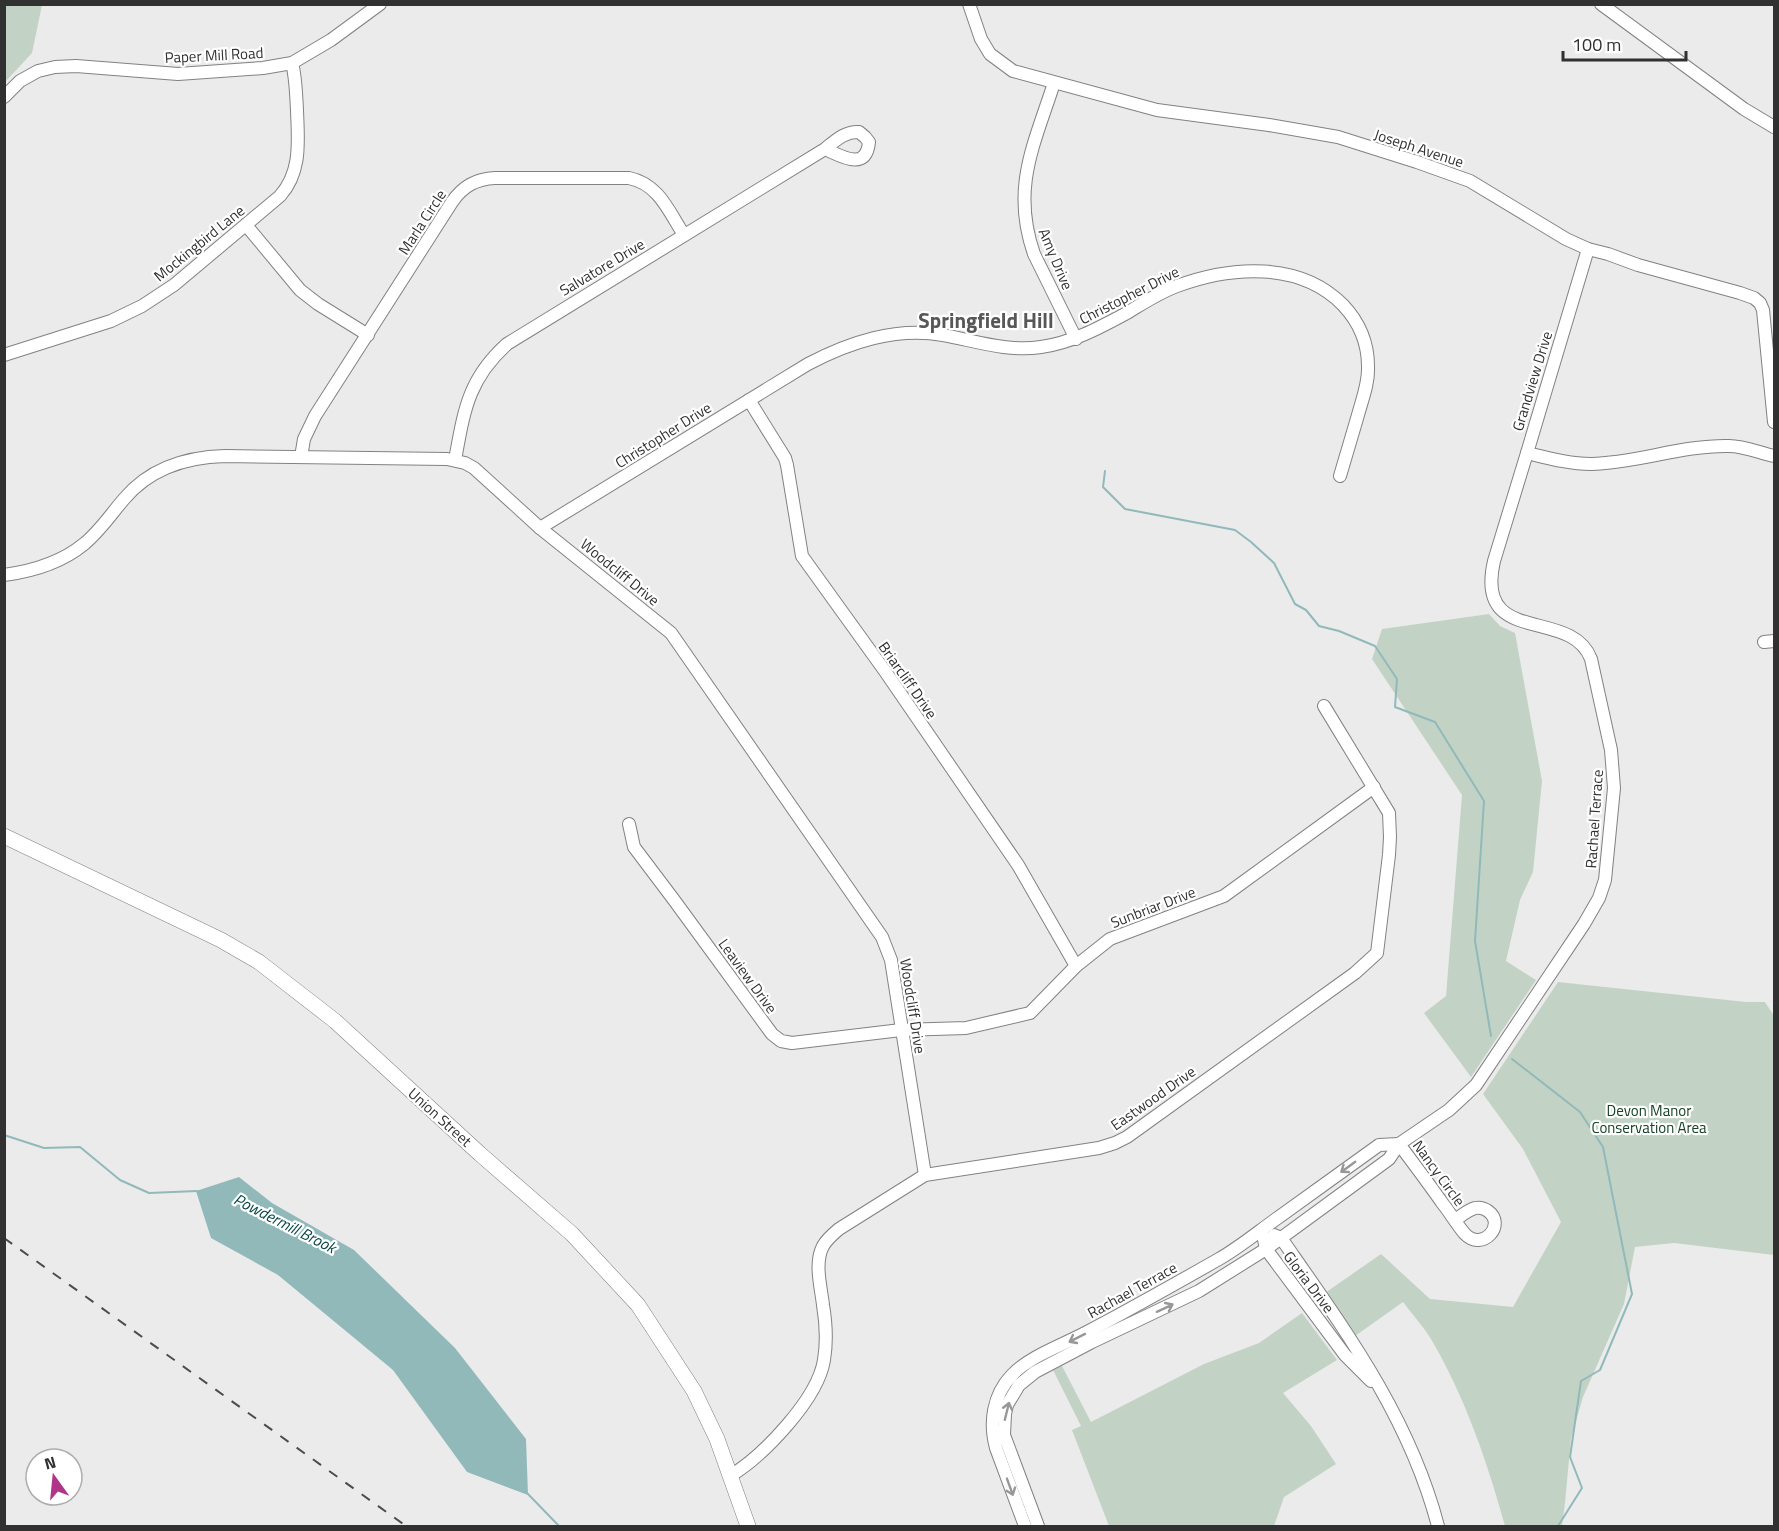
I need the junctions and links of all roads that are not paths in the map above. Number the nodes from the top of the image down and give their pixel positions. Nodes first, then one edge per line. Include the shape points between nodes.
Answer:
1 (380, 4) edge
2 (969, 4) edge
3 (1601, 4) edge
4 (292, 63) junction
5 (1054, 83) junction
6 (4, 97) edge
7 (1774, 127) edge
8 (825, 149) dead end
9 (246, 225) junction
10 (684, 235) junction
11 (1588, 249) junction
12 (368, 335) junction
13 (1076, 339) junction
14 (4, 355) edge
15 (749, 400) junction
16 (1774, 422) edge
17 (1527, 453) junction
18 (1774, 456) edge
19 (301, 457) junction
20 (455, 460) junction
21 (1340, 476) dead end
22 (540, 528) junction
23 (4, 575) edge
24 (1324, 706) dead end
25 (1374, 787) junction
26 (629, 824) dead end
27 (4, 836) edge
28 (1076, 966) junction
29 (902, 1030) junction
30 (1399, 1144) junction
31 (925, 1175) junction
32 (1455, 1220) dead end
33 (1262, 1230) junction
34 (1281, 1238) junction
35 (1266, 1249) junction
36 (1384, 1395) junction
37 (730, 1476) junction
38 (748, 1527) edge
39 (1025, 1527) edge
40 (1038, 1527) edge
41 (1438, 1527) edge

1 - 4 street, Paper Mill Road
2 - 5 street, Joseph Avenue via 981,39 996,60 1013,71
3 - 7 street
4 - 6 street, Paper Mill Road via 178,74 55,67 20,81
4 - 9 street, Mockingbird Lane via 298,142 295,170 280,196
5 - 11 street, Joseph Avenue via 1157,110 1338,137 1470,181
5 - 13 street, Amy Drive via 1027,167 1024,210 1034,254
8 - 10 street, Salvatore Drive
9 - 12 street via 300,290
9 - 14 street, Mockingbird Lane via 174,285 133,311
10 - 12 street, Marla Circle via 660,197 638,180 495,178 474,182 452,202
10 - 20 street, Salvatore Drive via 518,336 497,353 480,374 469,397
11 - 16 street, Joseph Avenue via 1740,293 1760,303
11 - 17 street, Grandview Drive
12 - 19 street, Marla Circle via 310,425
13 - 15 street, Christopher Drive via 1029,348 997,347 930,334 871,338 822,357
13 - 21 street, Christopher Drive via 1192,280 1256,272 1289,274 1313,283 1348,310 1367,352 1366,385
15 - 22 street, Christopher Drive
15 - 28 street, Briarcliff Drive via 788,465 802,556 1012,856
17 - 18 street, Grandview Drive via 1590,464 1707,446 1733,446
17 - 30 street, Rachael Terrace via 1494,561 1491,589 1508,616 1573,637 1590,655 1612,759 1613,798 1606,872 1589,915 1476,1085 1449,1110
19 - 20 street, Woodcliff Drive
19 - 23 street, Woodcliff Drive via 214,456 175,463 140,483 95,533 70,554 41,568
20 - 22 street, Woodcliff Drive via 474,468
22 - 29 street, Woodcliff Drive via 671,633 882,937 891,960
24 - 25 street, Eastwood Drive
25 - 28 street, Sunbriar Drive via 1224,896 1110,939
25 - 31 street, Eastwood Drive via 1389,813 1390,837 1377,953 1370,961 1127,1137 1075,1152
26 - 29 street, Leaview Drive via 634,847 775,1038 792,1043
27 - 37 main road, Union Street via 220,940 259,962 335,1022 572,1234 638,1305 694,1391
28 - 29 street, Sunbriar Drive via 1030,1013 966,1028
29 - 31 street, Woodcliff Drive
30 - 32 street, Nancy Circle
30 -> 33 street, Rachael Terrace via 1379,1145
30 - 34 street, Rachael Terrace via 1389,1159
31 - 37 street, Eastwood Drive via 839,1229 822,1247 819,1270 826,1336 819,1378 789,1423 745,1467
33 - 34 street, Gloria Drive
33 - 35 street, Gloria Drive
33 -> 39 street, Rachael Terrace via 1172,1286 1032,1361 1005,1383 996,1403 993,1436
34 - 35 street, Rachael Terrace
34 - 36 street, Gloria Drive via 1354,1343
35 - 36 street, Gloria Drive via 1345,1355
40 -> 35 street, Rachael Terrace via 1004,1435 1007,1405 1019,1385 1035,1372 1092,1342 1194,1294
36 - 41 street, Gloria Drive via 1418,1464
37 - 38 main road, Union Street

